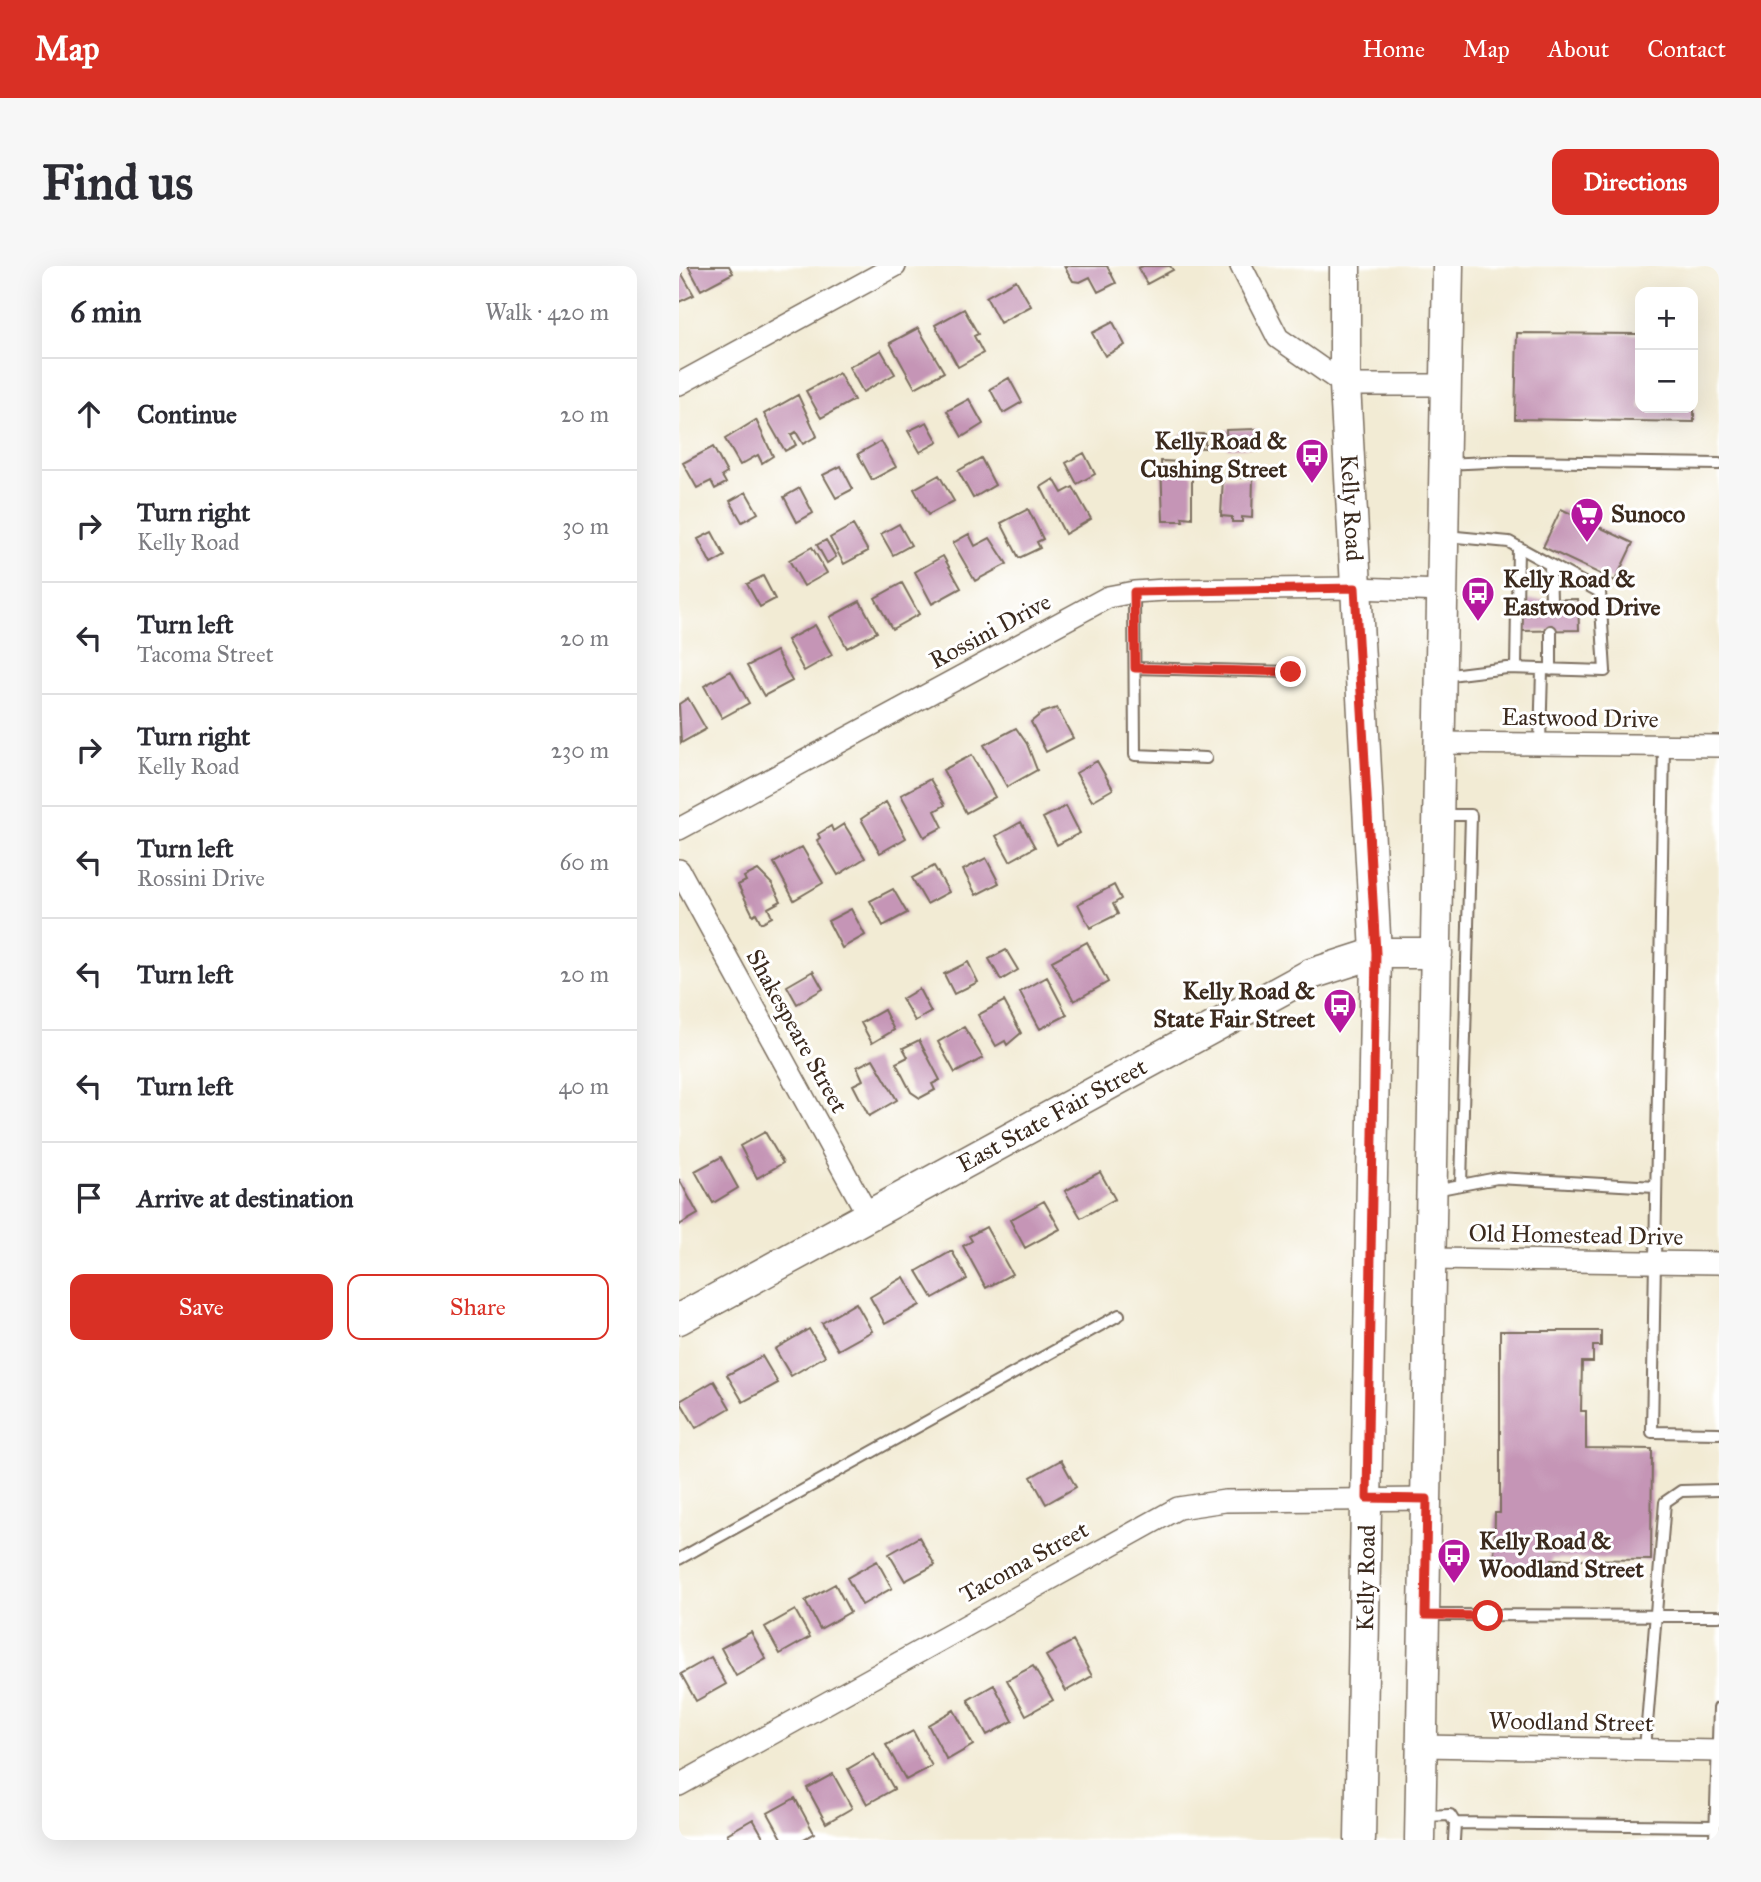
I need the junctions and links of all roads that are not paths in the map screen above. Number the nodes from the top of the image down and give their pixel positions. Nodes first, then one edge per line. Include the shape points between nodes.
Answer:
1 (894, 266) edge
2 (1241, 266) edge
3 (1345, 266) edge
4 (1448, 266) edge
5 (679, 384) edge
6 (1345, 385) junction
7 (1446, 385) junction
8 (1445, 464) junction
9 (1719, 464) edge
10 (1444, 536) junction
11 (1518, 547) junction
12 (1550, 566) junction
13 (1355, 588) junction
14 (1444, 591) junction
15 (1134, 592) junction
16 (1551, 600) dead end
17 (1551, 631) dead end
18 (1135, 668) junction
19 (1516, 668) junction
20 (1547, 670) junction
21 (1291, 672) dead end
22 (1443, 676) junction
23 (1441, 743) junction
24 (1540, 743) junction
25 (1664, 745) junction
26 (1719, 746) edge
27 (1206, 758) dead end
28 (1440, 815) junction
29 (679, 829) edge
30 (679, 870) edge
31 (1376, 953) junction
32 (1437, 953) junction
33 (1447, 1187) junction
34 (1655, 1187) junction
35 (869, 1217) junction
36 (1432, 1259) junction
37 (1653, 1262) junction
38 (1719, 1264) edge
39 (1119, 1315) dead end
40 (679, 1319) edge
41 (1719, 1433) edge
42 (1719, 1490) edge
43 (1367, 1498) junction
44 (1427, 1499) junction
45 (679, 1559) edge
46 (1425, 1615) junction
47 (1656, 1616) junction
48 (1719, 1616) edge
49 (1719, 1709) edge
50 (1422, 1746) junction
51 (1645, 1749) junction
52 (1718, 1751) edge
53 (679, 1785) edge
54 (1455, 1823) junction
55 (1715, 1826) junction
56 (1420, 1828) edge
57 (1360, 1840) edge
58 (1454, 1840) edge
59 (1715, 1840) edge

1 - 5 street
2 - 6 street via 1278,338
3 - 6 street, Kelly Road
4 - 7 street
6 - 7 street
6 - 13 street, Kelly Road
7 - 8 street
8 - 9 lane
8 - 10 street
10 - 11 lane via 1509,542
10 - 14 street
11 - 12 lane
11 - 19 lane
12 - 16 lane
12 - 20 lane via 1600,592 1605,671
13 - 14 street, Rossini Drive
13 - 15 street, Rossini Drive
13 - 31 street, Kelly Road
14 - 22 street
15 - 18 lane
15 - 29 street, Rossini Drive via 1108,597
17 - 20 lane
18 - 21 lane
18 - 27 lane via 1135,755
19 - 20 lane
19 - 22 lane
20 - 24 lane
22 - 23 street
23 - 24 street, Eastwood Drive
23 - 28 street
24 - 25 street, Eastwood Drive
25 - 26 street, Eastwood Drive
25 - 34 lane
28 - 32 street
28 - 33 lane via 1471,815
30 - 35 street, Shakespeare Street
31 - 32 street, East State Fair Street
31 - 35 street, East State Fair Street via 1311,974
31 - 43 street, Kelly Road
32 - 33 street
33 - 34 lane via 1497,1178
33 - 36 street
34 - 37 lane
35 - 40 street, East State Fair Street
36 - 37 street, Old Homestead Drive
36 - 44 street
37 - 38 street, Old Homestead Drive
37 - 41 lane via 1651,1432
39 - 45 lane
42 - 47 lane via 1681,1490 1665,1502
43 - 44 street, Tacoma Street
43 - 53 street, Tacoma Street via 1225,1500 1178,1508
43 - 57 street, Kelly Road
44 - 46 street
46 - 47 lane
46 - 50 street
47 - 48 lane
47 - 51 lane
49 - 52 lane
50 - 51 street, Woodland Street
50 - 56 street
51 - 52 street, Woodland Street
52 - 55 lane
54 - 55 lane
54 - 56 lane via 1450,1815
54 - 58 lane
55 - 59 lane

